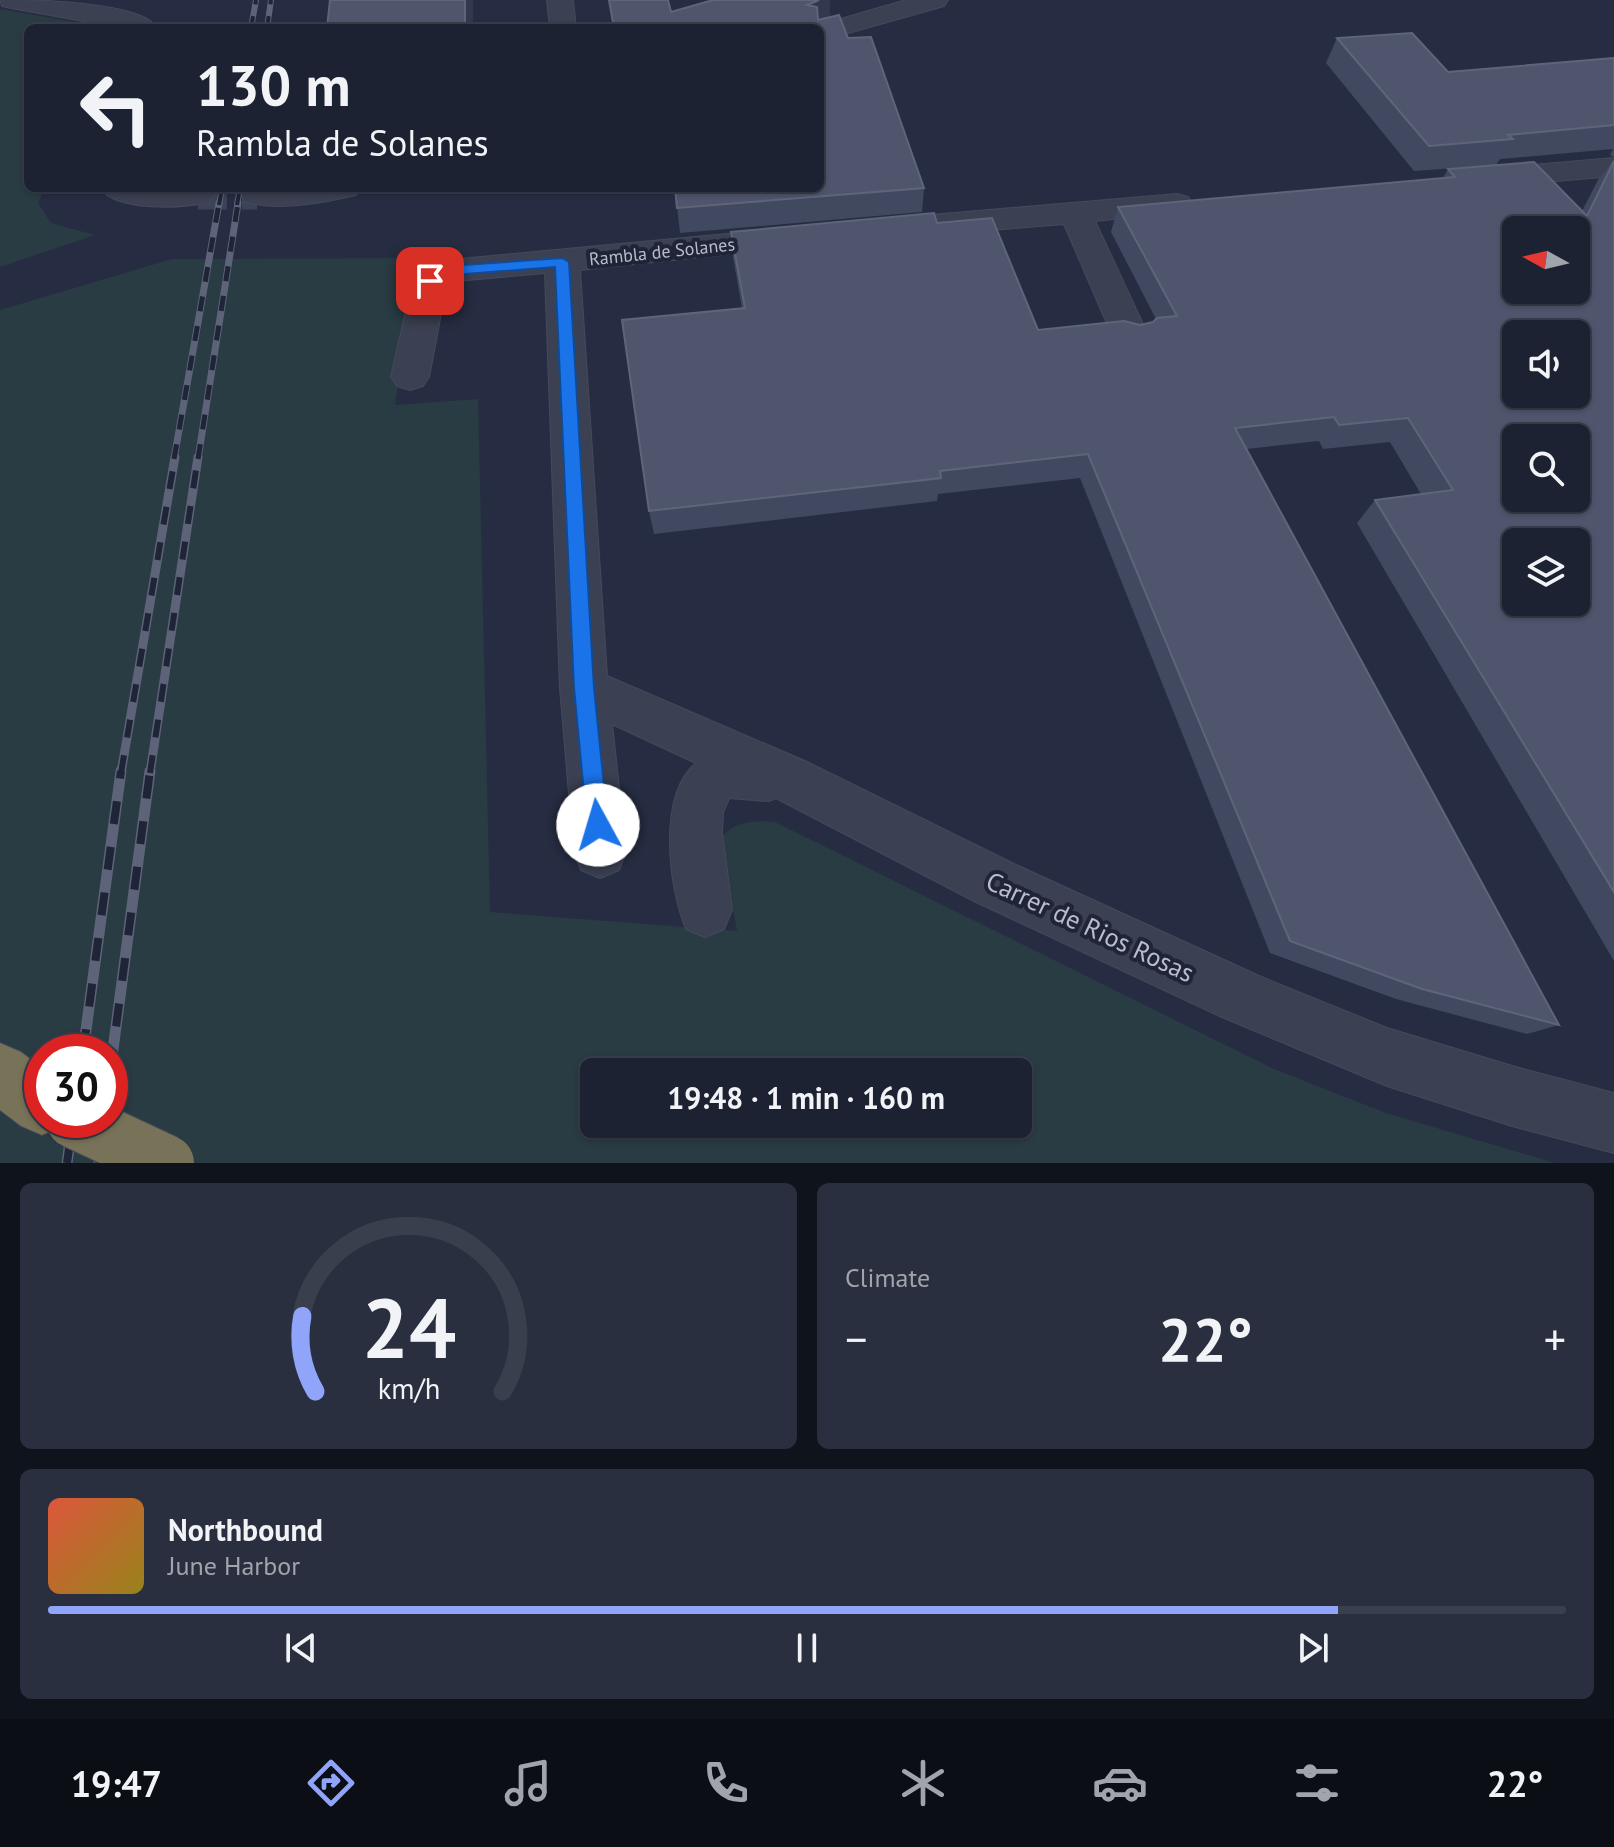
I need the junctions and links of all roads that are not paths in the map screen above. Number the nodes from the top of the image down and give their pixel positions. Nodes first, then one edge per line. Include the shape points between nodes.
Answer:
1 (11, 0) edge
2 (560, 0) edge
3 (826, 0) edge
4 (935, 0) edge
5 (136, 24) edge
6 (563, 24) edge
7 (829, 30) edge
8 (1614, 167) edge
9 (1450, 181) edge
10 (126, 192) edge
11 (322, 192) edge
12 (198, 195) dead end
13 (257, 195) dead end
14 (1200, 202) edge
15 (1075, 212) junction
16 (902, 228) edge
17 (825, 236) edge
18 (562, 262) junction
19 (1130, 335) edge
20 (410, 377) dead end
21 (584, 688) junction
22 (789, 779) junction
23 (600, 852) dead end
24 (705, 910) dead end
25 (0, 1073) edge
26 (0, 1085) edge
27 (24, 1091) edge
28 (24, 1096) edge
29 (1614, 1123) edge
30 (113, 1138) edge
31 (166, 1163) edge

1 - 5 street
2 - 6 street
3 - 7 street
4 - 7 street
8 - 9 street
10 - 12 street
11 - 13 street
14 - 15 street
15 - 16 street
15 - 19 street
17 - 18 street, Rambla de Solanes
18 - 20 street, Rambla de Solanes via 449,271 430,281
18 - 21 street
21 - 22 street, Carrer de Rios Rosas
21 - 23 street
22 - 24 street via 726,773 708,782 699,798 696,826
22 - 29 street, Carrer de Rios Rosas via 995,883 1242,997 1387,1057
25 - 27 highway
26 - 28 highway
30 - 31 highway, bridge

